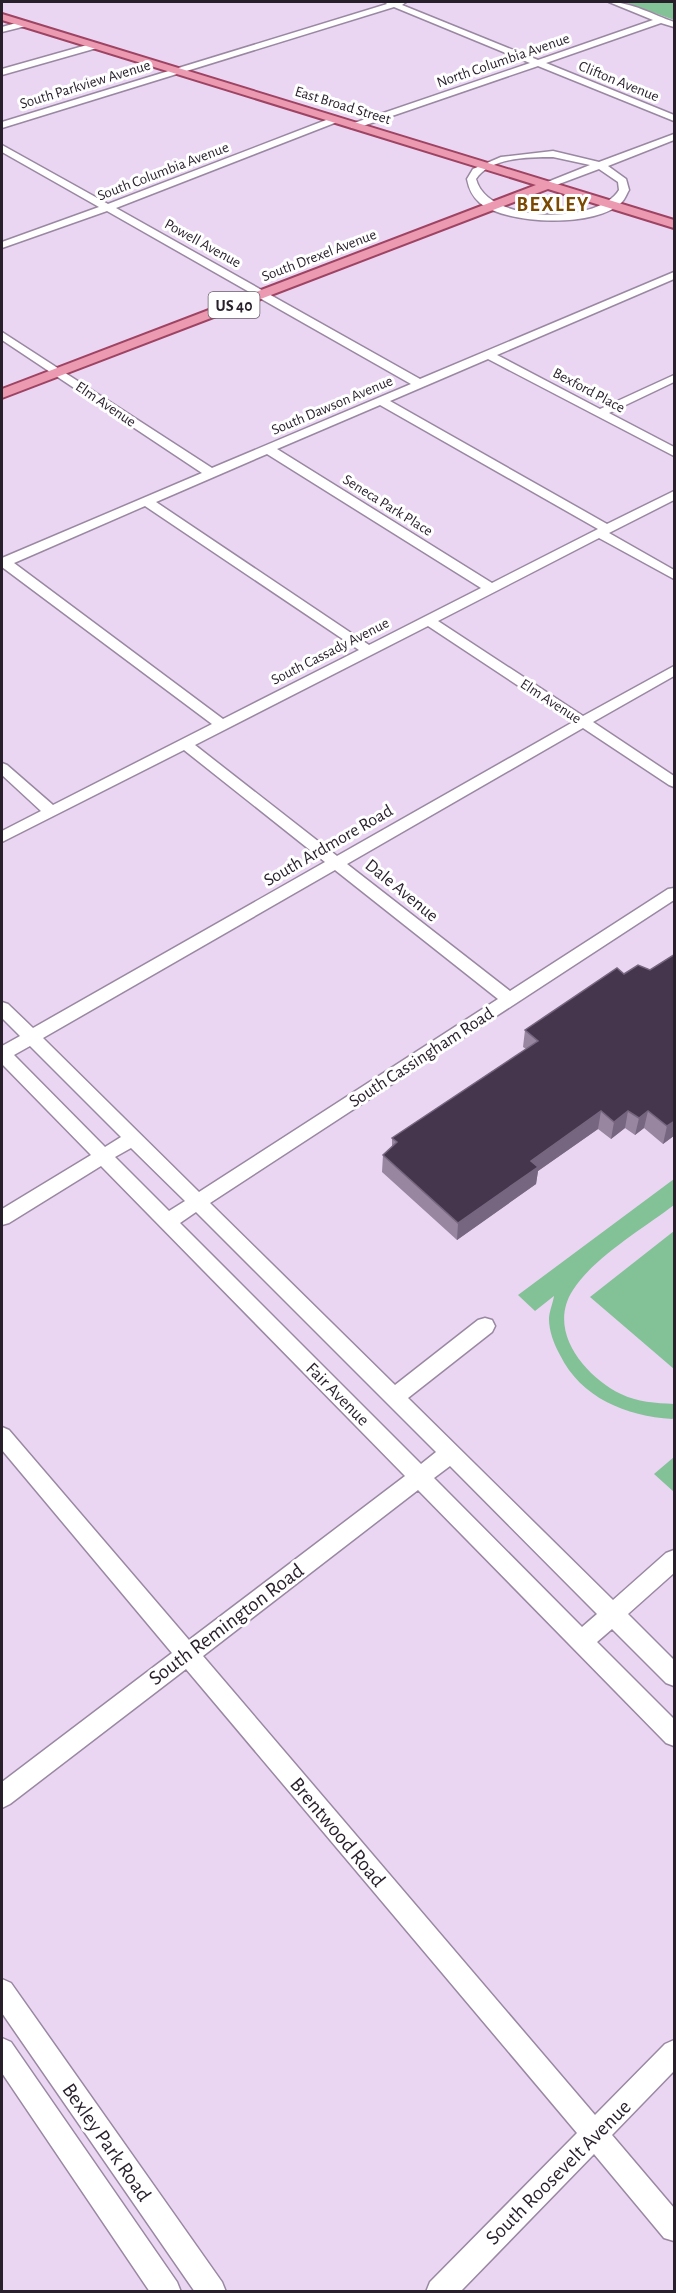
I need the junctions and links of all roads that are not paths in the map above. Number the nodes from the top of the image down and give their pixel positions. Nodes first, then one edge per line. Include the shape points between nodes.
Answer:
1 (394, 2) edge
2 (613, 2) edge
3 (2, 17) edge
4 (662, 20) junction
5 (23, 24) junction
6 (675, 25) edge
7 (2, 30) edge
8 (94, 46) junction
9 (537, 62) junction
10 (177, 71) junction
11 (2, 72) edge
12 (675, 118) edge
13 (334, 120) junction
14 (2, 125) edge
15 (354, 126) junction
16 (675, 137) edge
17 (2, 148) edge
18 (601, 165) junction
19 (486, 166) junction
20 (548, 185) junction
21 (611, 204) junction
22 (494, 206) junction
23 (109, 208) junction
24 (675, 224) edge
25 (2, 245) edge
26 (675, 275) edge
27 (262, 295) junction
28 (2, 334) edge
29 (489, 355) junction
30 (59, 372) junction
31 (675, 378) edge
32 (420, 384) junction
33 (2, 394) edge
34 (381, 401) junction
35 (600, 412) junction
36 (268, 449) junction
37 (675, 452) edge
38 (211, 474) junction
39 (675, 495) edge
40 (146, 501) junction
41 (604, 531) junction
42 (3, 563) edge
43 (675, 575) edge
44 (491, 588) junction
45 (428, 620) junction
46 (368, 650) junction
47 (675, 670) edge
48 (583, 722) junction
49 (222, 725) junction
50 (185, 744) junction
51 (2, 768) edge
52 (675, 782) edge
53 (52, 812) junction
54 (2, 837) edge
55 (336, 862) junction
56 (675, 893) edge
57 (510, 1000) junction
58 (2, 1008) edge
59 (30, 1037) junction
60 (2, 1054) edge
61 (133, 1138) junction
62 (103, 1157) junction
63 (197, 1202) junction
64 (2, 1218) edge
65 (167, 1222) junction
66 (485, 1326) dead end
67 (394, 1397) junction
68 (2, 1436) edge
69 (451, 1454) junction
70 (420, 1477) junction
71 (675, 1560) edge
72 (613, 1614) junction
73 (582, 1641) junction
74 (186, 1653) junction
75 (675, 1676) edge
76 (675, 1735) edge
77 (2, 1796) edge
78 (2, 1992) edge
79 (2, 2051) edge
80 (675, 2053) edge
81 (595, 2134) junction
82 (675, 2228) edge
83 (167, 2292) edge
84 (212, 2292) edge
85 (440, 2292) edge

1 - 9 street, Clifton Avenue
1 - 10 street, South Parkview Avenue
2 - 4 street
3 - 5 main road, East Broad Street
4 - 6 street
4 - 9 street, North Columbia Avenue
5 - 7 street
5 - 8 main road, East Broad Street
8 - 10 main road, East Broad Street
8 - 11 street
9 - 12 street, Clifton Avenue
9 - 15 street, North Columbia Avenue
10 - 13 main road, East Broad Street
10 - 14 street, South Parkview Avenue
13 - 15 main road, East Broad Street
13 - 23 street, South Columbia Avenue
15 - 19 main road, East Broad Street
16 - 18 street
17 - 23 street, Powell Avenue
18 - 19 street via 541,154 509,157
18 - 20 street
18 - 21 street via 622,184 621,195
19 - 20 main road, East Broad Street
19 - 22 street via 474,175 472,186
20 - 21 main road, East Broad Street
20 - 22 main road, South Drexel Avenue / US 40
21 - 22 street via 589,213 547,217
21 - 24 main road, East Broad Street
22 - 27 main road, South Drexel Avenue / US 40
23 - 25 street, South Columbia Avenue
23 - 27 street, Powell Avenue
26 - 29 street, South Dawson Avenue
27 - 30 main road, South Drexel Avenue / US 40
27 - 32 street, Powell Avenue
28 - 30 street, Elm Avenue
29 - 32 street, South Dawson Avenue
29 - 35 street, Bexford Place
30 - 33 main road, South Drexel Avenue / US 40
30 - 38 street, Elm Avenue
31 - 35 street
32 - 34 street, South Dawson Avenue
34 - 36 street, South Dawson Avenue
34 - 41 street
35 - 37 street, Bexford Place
36 - 38 street, South Dawson Avenue
36 - 44 street, Seneca Park Place
38 - 40 street, South Dawson Avenue
39 - 41 street, South Cassady Avenue
40 - 42 street, South Dawson Avenue
40 - 46 street
41 - 43 street
41 - 44 street, South Cassady Avenue
42 - 49 street
44 - 45 street, South Cassady Avenue
45 - 46 street, South Cassady Avenue
45 - 48 street, Elm Avenue
46 - 49 street, South Cassady Avenue
47 - 48 street, South Ardmore Road
48 - 52 street, Elm Avenue
48 - 55 street, South Ardmore Road
49 - 50 street, South Cassady Avenue
50 - 53 street, South Cassady Avenue
50 - 55 street, Dale Avenue
51 - 53 street
53 - 54 street, South Cassady Avenue
55 - 57 street, Dale Avenue
55 - 59 street, South Ardmore Road
56 - 57 street, South Cassingham Road
57 - 63 street, South Cassingham Road
58 - 59 street, Fair Avenue
59 - 60 street, South Ardmore Road
59 - 61 street, Fair Avenue
60 - 62 street, Fair Avenue
61 - 62 street
61 - 63 street, Fair Avenue
62 - 64 street
62 - 65 street, Fair Avenue
63 - 65 street, South Cassingham Road
63 - 67 street, Fair Avenue
65 - 70 street, Fair Avenue
66 - 67 street
67 - 69 street, Fair Avenue
68 - 74 street, Brentwood Road
69 - 70 street, South Remington Road
69 - 72 street, Fair Avenue
70 - 73 street, Fair Avenue
70 - 74 street, South Remington Road
71 - 72 street
72 - 73 street
72 - 75 street, Fair Avenue
73 - 76 street, Fair Avenue
74 - 77 street, South Remington Road
74 - 81 street, Brentwood Road
78 - 84 street, Bexley Park Road
79 - 83 street, Bexley Park Road
80 - 81 street, South Roosevelt Avenue
81 - 82 street, Brentwood Road
81 - 85 street, South Roosevelt Avenue

